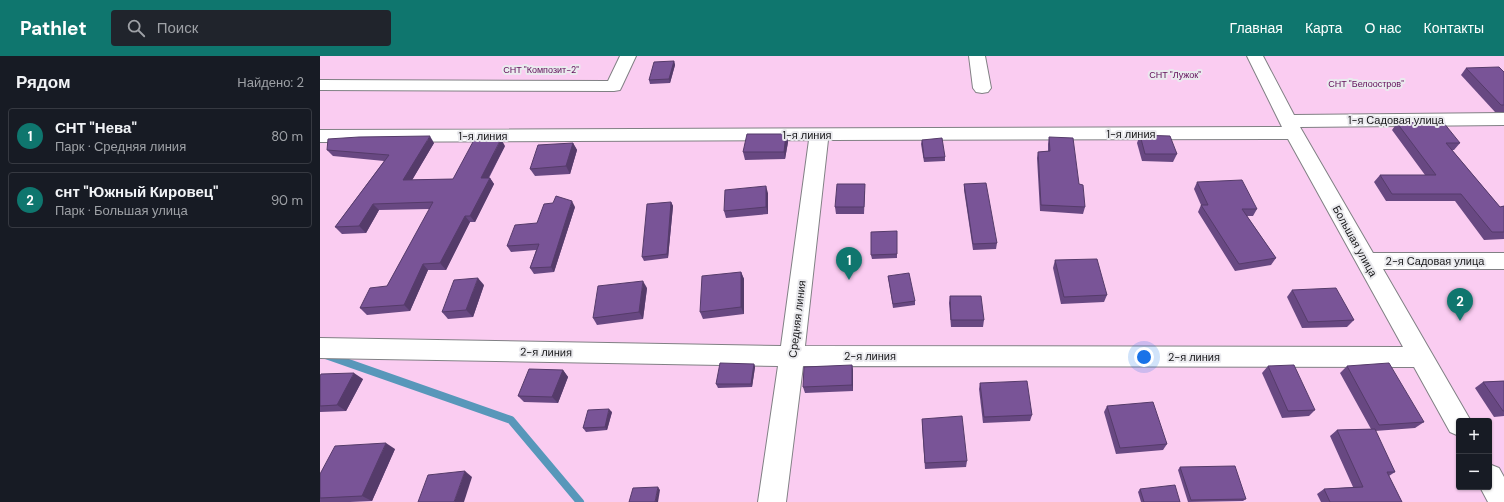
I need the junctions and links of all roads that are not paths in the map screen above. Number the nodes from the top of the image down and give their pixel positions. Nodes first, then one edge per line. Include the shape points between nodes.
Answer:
1 (628, 56) edge
2 (977, 56) edge
3 (1255, 56) edge
4 (320, 85) edge
5 (982, 88) dead end
6 (1504, 119) edge
7 (1291, 127) junction
8 (819, 135) junction
9 (322, 139) edge
10 (1365, 261) junction
11 (1504, 261) edge
12 (320, 348) edge
13 (792, 356) junction
14 (1421, 357) junction
15 (1456, 419) edge
16 (772, 502) edge

1 - 4 street via 614,86
2 - 5 street
3 - 7 street, Большая улица
6 - 7 street, 1-я Садовая улица
7 - 8 street, 1-я линия
7 - 10 street, Большая улица
8 - 9 street, 1-я линия
8 - 13 street, Средняя линия
10 - 11 street, 2-я Садовая улица
10 - 14 street, Большая улица
12 - 13 street, 2-я линия
13 - 14 street, 2-я линия
13 - 16 street, Средняя линия
14 - 15 street, Большая улица

